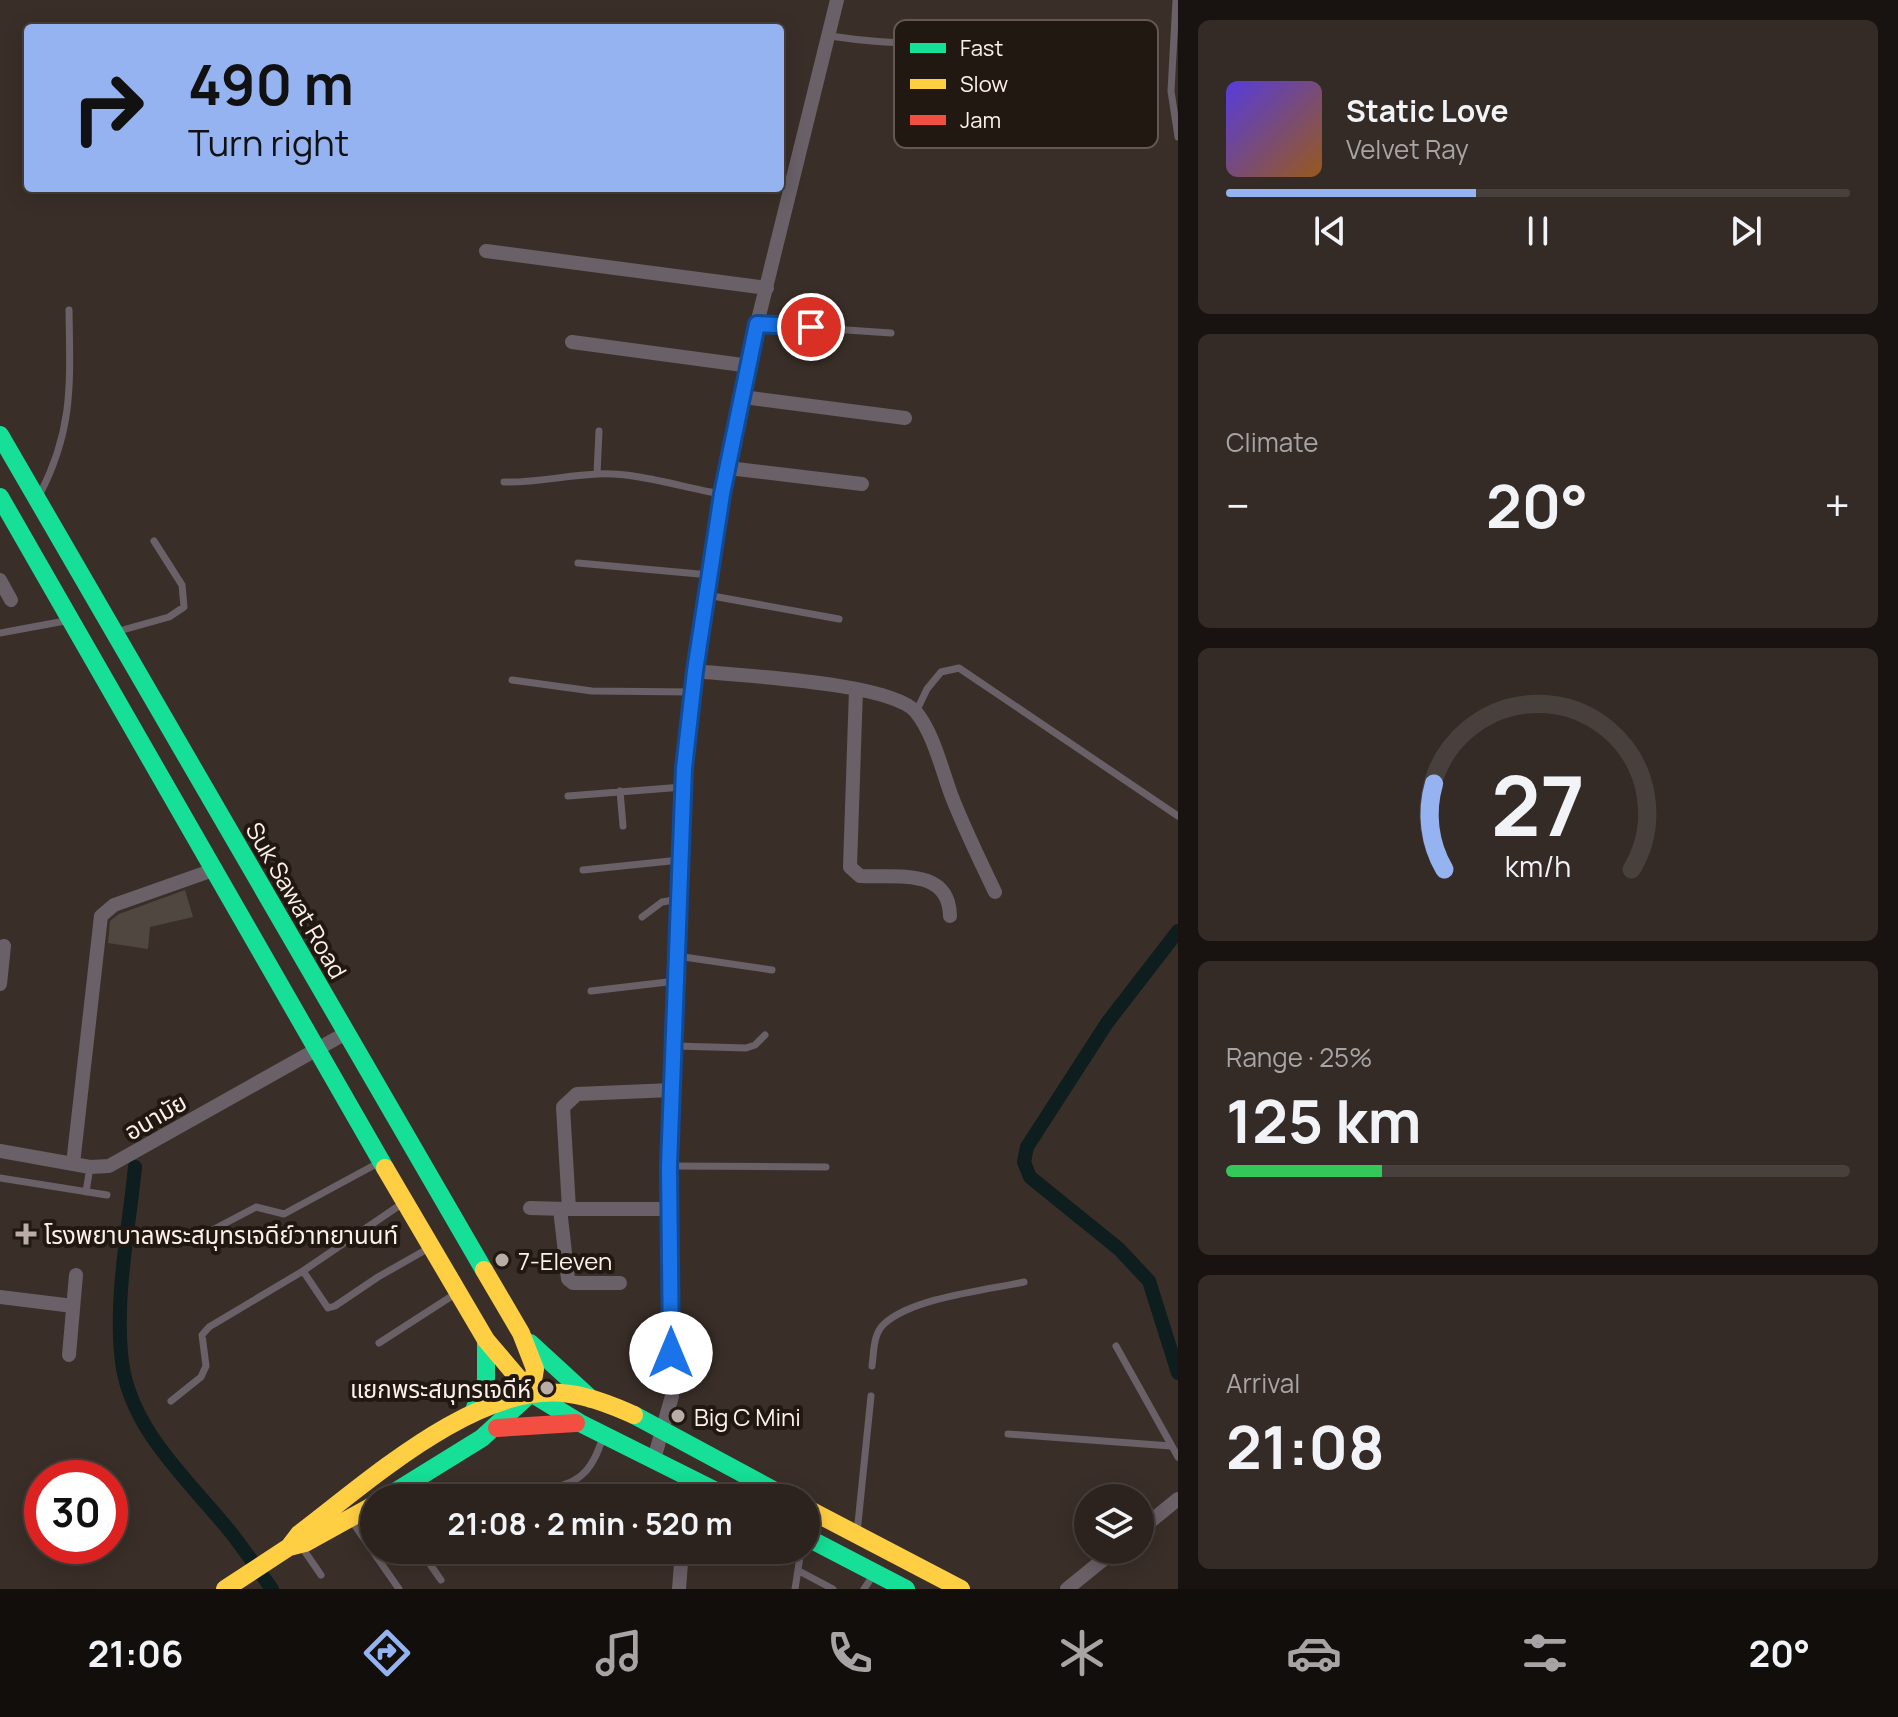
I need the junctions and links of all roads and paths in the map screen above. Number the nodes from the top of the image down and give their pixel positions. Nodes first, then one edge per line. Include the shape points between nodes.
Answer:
1 (837, 0) edge
2 (1176, 0) edge
3 (830, 36) junction
4 (894, 42) edge
5 (1175, 103) edge
6 (1178, 137) edge
7 (486, 251) dead end
8 (767, 288) junction
9 (69, 310) dead end
10 (757, 324) junction
11 (891, 333) dead end
12 (572, 342) dead end
13 (750, 366) junction
14 (743, 397) junction
15 (905, 418) dead end
16 (599, 431) dead end
17 (0, 435) edge
18 (728, 468) junction
19 (597, 474) junction
20 (504, 482) dead end
21 (862, 484) dead end
22 (722, 494) junction
23 (0, 497) edge
24 (37, 500) junction
25 (154, 541) dead end
26 (578, 563) dead end
27 (710, 575) junction
28 (0, 580) edge
29 (707, 595) junction
30 (11, 600) dead end
31 (71, 619) junction
32 (839, 619) dead end
33 (114, 632) junction
34 (0, 633) edge
35 (695, 671) junction
36 (512, 680) dead end
37 (856, 689) junction
38 (692, 692) junction
39 (916, 712) junction
40 (683, 787) junction
41 (620, 791) junction
42 (568, 796) dead end
43 (1178, 816) edge
44 (623, 826) dead end
45 (680, 860) junction
46 (216, 869) junction
47 (583, 870) dead end
48 (995, 892) dead end
49 (679, 899) junction
50 (950, 916) dead end
51 (642, 917) dead end
52 (4, 946) dead end
53 (677, 956) junction
54 (772, 970) dead end
55 (676, 981) junction
56 (0, 984) edge
57 (591, 991) dead end
58 (346, 1033) junction
59 (765, 1035) dead end
60 (675, 1046) junction
61 (319, 1049) junction
62 (672, 1090) junction
63 (0, 1151) edge
64 (382, 1161) junction
65 (73, 1164) junction
66 (669, 1166) junction
67 (90, 1167) junction
68 (826, 1167) dead end
69 (0, 1178) edge
70 (86, 1192) junction
71 (107, 1195) dead end
72 (405, 1201) junction
73 (530, 1208) dead end
74 (564, 1209) junction
75 (670, 1209) junction
76 (201, 1236) dead end
77 (431, 1247) junction
78 (303, 1271) junction
79 (76, 1275) dead end
80 (1024, 1282) dead end
81 (620, 1283) dead end
82 (457, 1293) junction
83 (0, 1297) edge
84 (73, 1306) junction
85 (521, 1333) junction
86 (486, 1340) junction
87 (379, 1343) dead end
88 (1116, 1346) dead end
89 (69, 1355) dead end
90 (872, 1366) dead end
91 (531, 1393) junction
92 (871, 1396) dead end
93 (591, 1399) junction
94 (171, 1401) dead end
95 (473, 1413) junction
96 (580, 1423) junction
97 (497, 1428) junction
98 (663, 1433) junction
99 (604, 1434) junction
100 (1008, 1434) dead end
101 (1171, 1446) junction
102 (1178, 1457) edge
103 (654, 1459) junction
104 (386, 1470) junction
105 (687, 1476) junction
106 (390, 1484) edge
107 (408, 1484) edge
108 (560, 1484) edge
109 (687, 1484) edge
110 (703, 1484) edge
111 (761, 1484) edge
112 (1178, 1499) edge
113 (360, 1513) edge
114 (820, 1515) edge
115 (350, 1518) junction
116 (1154, 1519) edge
117 (857, 1534) junction
118 (298, 1541) junction
119 (820, 1544) edge
120 (430, 1564) edge
121 (681, 1564) edge
122 (800, 1564) edge
123 (1098, 1564) edge
124 (799, 1571) junction
125 (875, 1573) junction
126 (321, 1575) dead end
127 (441, 1580) dead end
128 (225, 1589) edge
129 (399, 1589) edge
130 (679, 1589) edge
131 (795, 1589) edge
132 (833, 1589) edge
133 (864, 1589) edge
134 (906, 1589) edge
135 (961, 1589) edge
136 (1067, 1589) edge

1 - 3 street
2 - 5 lane
3 - 4 lane
3 - 8 street
5 - 6 lane
7 - 8 street
8 - 10 street
9 - 24 lane via 70,401 59,457
10 - 11 lane
10 - 13 street
12 - 13 street
13 - 14 street
14 - 15 street
14 - 18 street
16 - 19 lane
17 - 24 main road, Suk Sawat Road
18 - 21 street
18 - 22 street
19 - 20 lane via 542,483
19 - 22 lane
22 - 27 street
23 - 31 main road
24 - 33 main road, Suk Sawat Road
25 - 33 lane via 182,585 184,607 169,617
26 - 27 lane
27 - 29 street
28 - 30 street
29 - 32 lane
29 - 35 street
31 - 34 lane
31 - 46 main road
33 - 58 main road, Suk Sawat Road
35 - 37 street
35 - 38 street
36 - 38 lane via 592,691
37 - 39 street via 899,698
37 - 50 street via 850,867 860,876 923,879 937,885 950,899
38 - 40 street
39 - 43 lane via 941,672 959,668
39 - 48 street
40 - 41 lane
40 - 45 street
41 - 42 lane
41 - 44 lane
45 - 47 lane
45 - 49 street
46 - 61 main road
46 - 65 street via 114,905 101,916
49 - 51 lane via 662,902
49 - 53 street
52 - 56 street
53 - 54 lane
53 - 55 street
55 - 57 lane
55 - 60 street
58 - 61 street, อนามัย
58 - 85 main road, Suk Sawat Road
59 - 60 lane via 746,1048
60 - 62 street
61 - 64 main road
61 - 67 street, อนามัย via 120,1162
62 - 66 street
62 - 74 street via 577,1094 569,1099 563,1107
63 - 65 street, อนามัย
64 - 72 main road
64 - 76 lane via 284,1214 256,1207
65 - 67 street, อนามัย
66 - 68 lane
66 - 75 street
67 - 70 lane
69 - 70 lane
70 - 71 lane
72 - 77 main road
72 - 78 lane
73 - 74 street
74 - 75 street
74 - 81 street via 568,1279
75 - 98 street via 672,1396
77 - 78 lane via 328,1308
77 - 82 main road
78 - 94 lane via 209,1327 202,1335 206,1366 201,1377
79 - 84 street
80 - 90 lane via 925,1304 900,1315 876,1336
82 - 86 main road
82 - 87 lane
83 - 84 street
84 - 89 street
85 - 91 main road, Suk Sawat Road via 535,1369
85 - 93 main road
86 - 91 main road
86 - 95 main road via 486,1381
88 - 101 lane
91 - 93 main road via 553,1391
91 - 95 main road
91 - 96 main road
91 - 97 main road
92 - 117 lane
93 - 98 main road
95 - 104 main road
96 - 97 main road
96 - 99 main road
97 - 107 main road
98 - 103 street
98 - 111 main road
99 - 103 main road
99 - 108 lane via 587,1475
100 - 101 lane
101 - 102 lane
103 - 105 main road
104 - 106 main road
104 - 118 main road
105 - 109 street
105 - 110 main road
112 - 116 street
113 - 115 main road
114 - 117 main road
115 - 118 main road
115 - 129 lane
117 - 135 main road
118 - 126 lane
118 - 128 main road
119 - 125 main road
120 - 127 lane
121 - 130 street
122 - 124 lane
123 - 136 street
124 - 131 lane
124 - 132 lane
125 - 133 lane
125 - 134 main road

